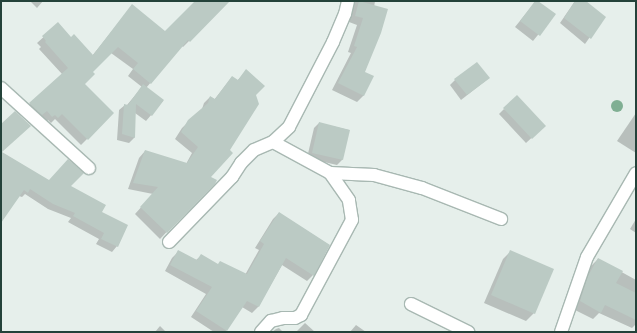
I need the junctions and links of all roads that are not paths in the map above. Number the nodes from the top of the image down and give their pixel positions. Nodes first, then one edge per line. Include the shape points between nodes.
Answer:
1 (348, 1) edge
2 (1, 88) edge
3 (273, 142) junction
4 (89, 168) dead end
5 (330, 173) junction
6 (636, 173) edge
7 (501, 219) dead end
8 (169, 242) dead end
9 (411, 304) dead end
10 (261, 332) edge
11 (468, 332) edge
12 (560, 332) edge

1 - 3 street via 333,42 298,111 289,127
2 - 4 street
3 - 5 street
3 - 8 street via 254,150 232,177
5 - 7 street via 374,174 422,188
5 - 10 street via 349,200 352,220 301,315 271,321
6 - 12 street via 587,257
9 - 11 street

